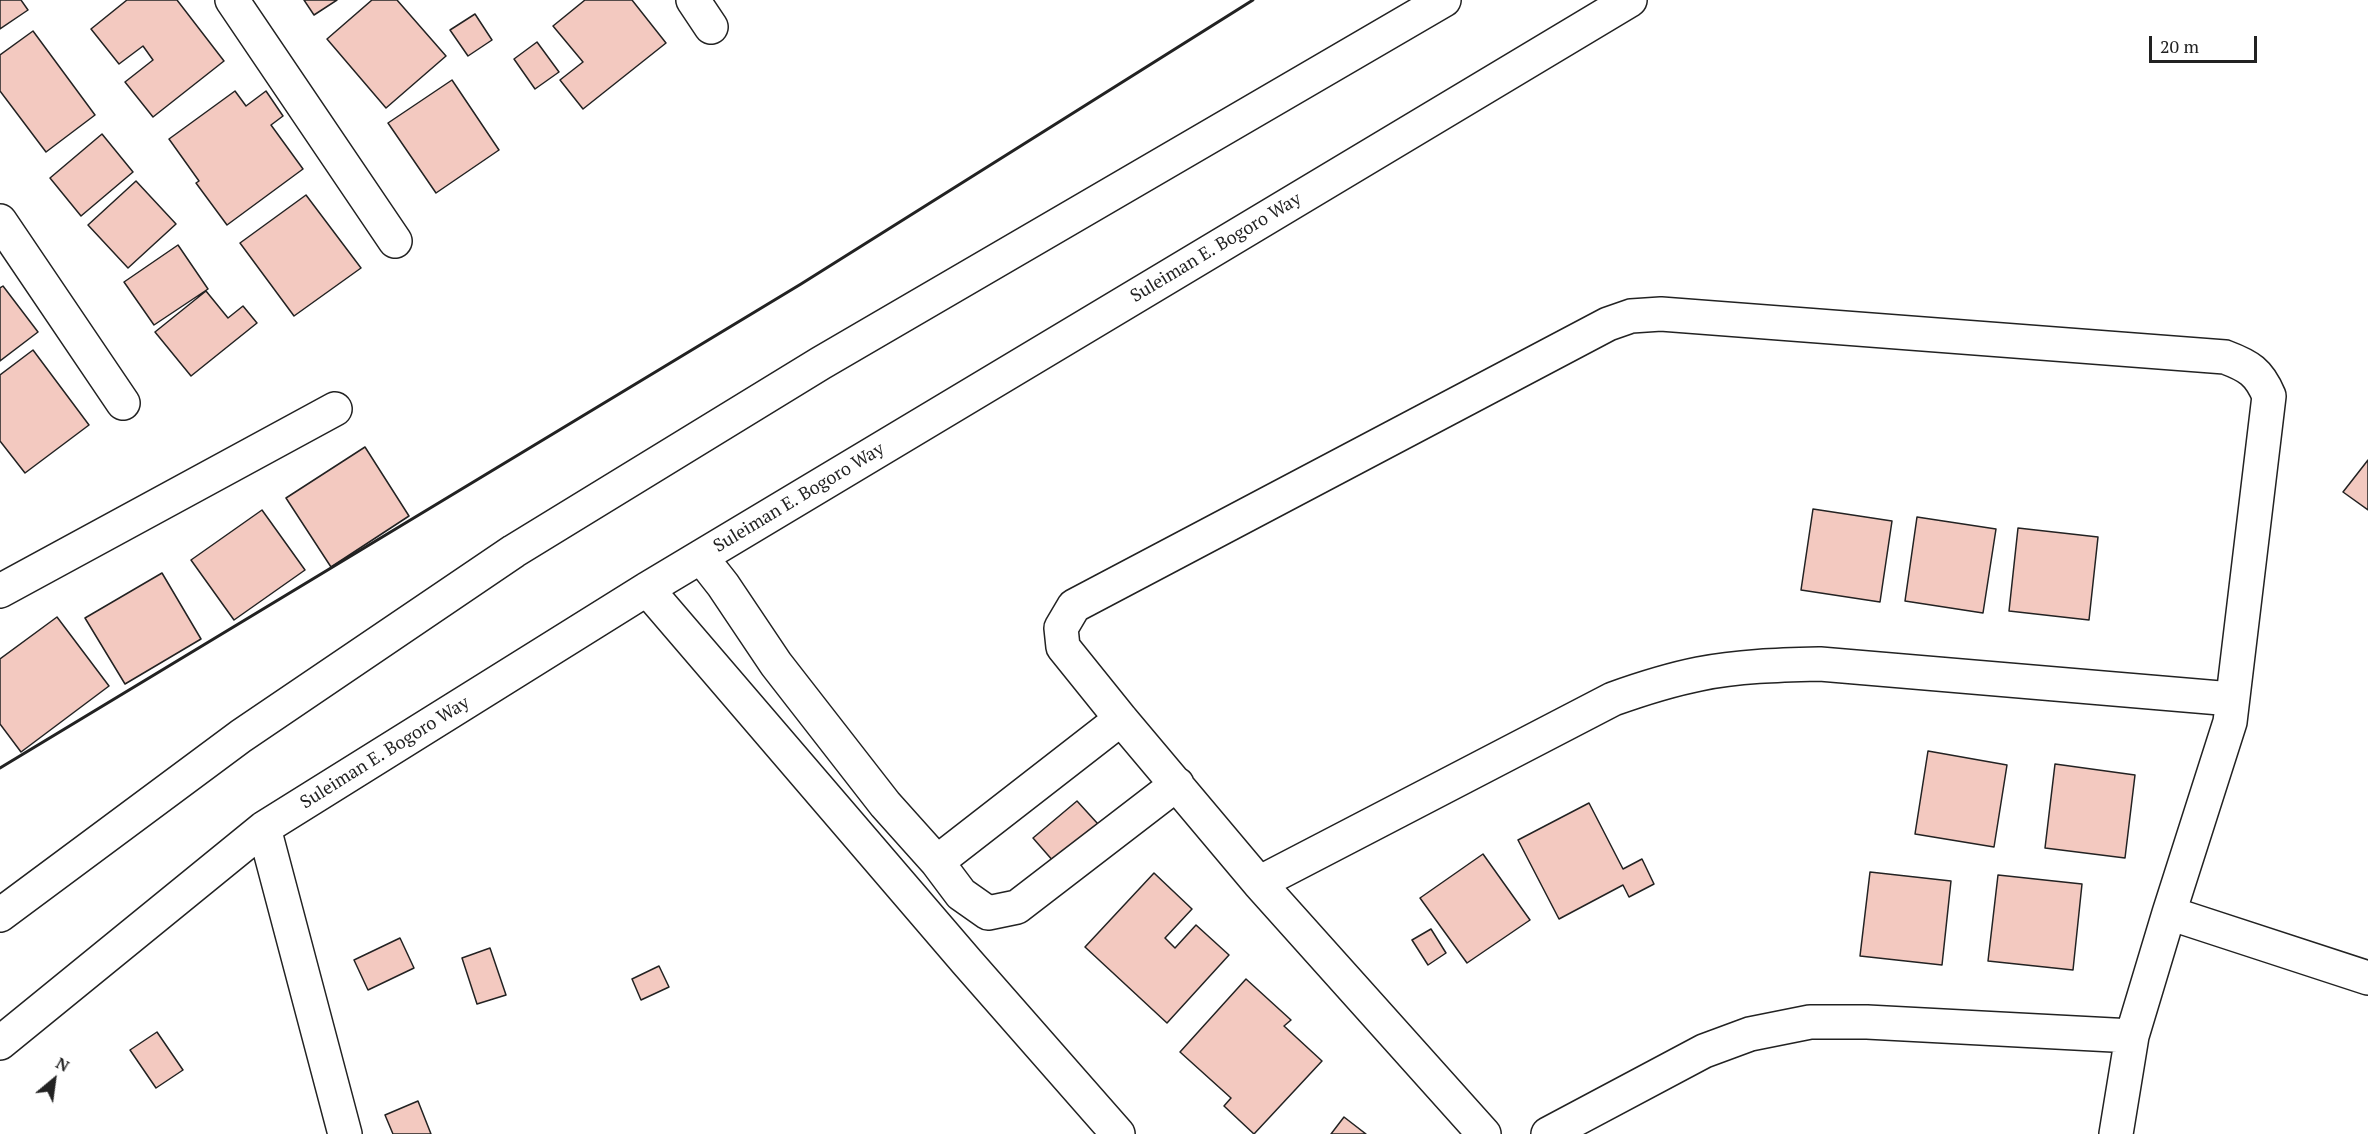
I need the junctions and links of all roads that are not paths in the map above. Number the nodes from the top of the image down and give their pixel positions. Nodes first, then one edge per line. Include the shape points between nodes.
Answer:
1 (232, 0) edge
2 (693, 0) edge
3 (1444, 0) edge
4 (1630, 0) edge
5 (711, 27) dead end
6 (0, 221) edge
7 (395, 241) dead end
8 (123, 403) dead end
9 (335, 409) dead end
10 (701, 557) junction
11 (647, 589) junction
12 (0, 591) edge
13 (2232, 699) junction
14 (1121, 719) junction
15 (1177, 784) junction
16 (264, 828) junction
17 (937, 862) junction
18 (1259, 883) junction
19 (2169, 913) junction
20 (0, 915) edge
21 (2368, 978) edge
22 (2132, 1036) junction
23 (0, 1043) edge
24 (345, 1134) edge
25 (1118, 1134) edge
26 (1484, 1134) edge
27 (1548, 1134) edge
28 (2116, 1134) edge

1 - 7 street
2 - 5 street
3 - 20 street via 820,363 514,551 241,736
4 - 10 street, Suleiman E. Bogoro Way
6 - 8 street
9 - 12 street
10 - 11 street, Suleiman E. Bogoro Way
10 - 17 street via 783,673 885,804
11 - 16 street, Suleiman E. Bogoro Way
11 - 25 street
13 - 14 street via 2269,396 2262,379 2246,365 2225,357 1661,314 1631,316 1608,324 1074,606 1061,628 1063,647
13 - 18 street via 1820,664 1700,673 1613,699
13 - 19 street via 2226,741
14 - 15 street
14 - 17 street
15 - 17 street via 1017,907 988,914 961,894
15 - 18 street
16 - 23 street, Suleiman E. Bogoro Way
16 - 24 street
18 - 26 street
19 - 21 street
19 - 22 street
22 - 27 street via 1810,1022 1750,1034 1704,1051
22 - 28 street

